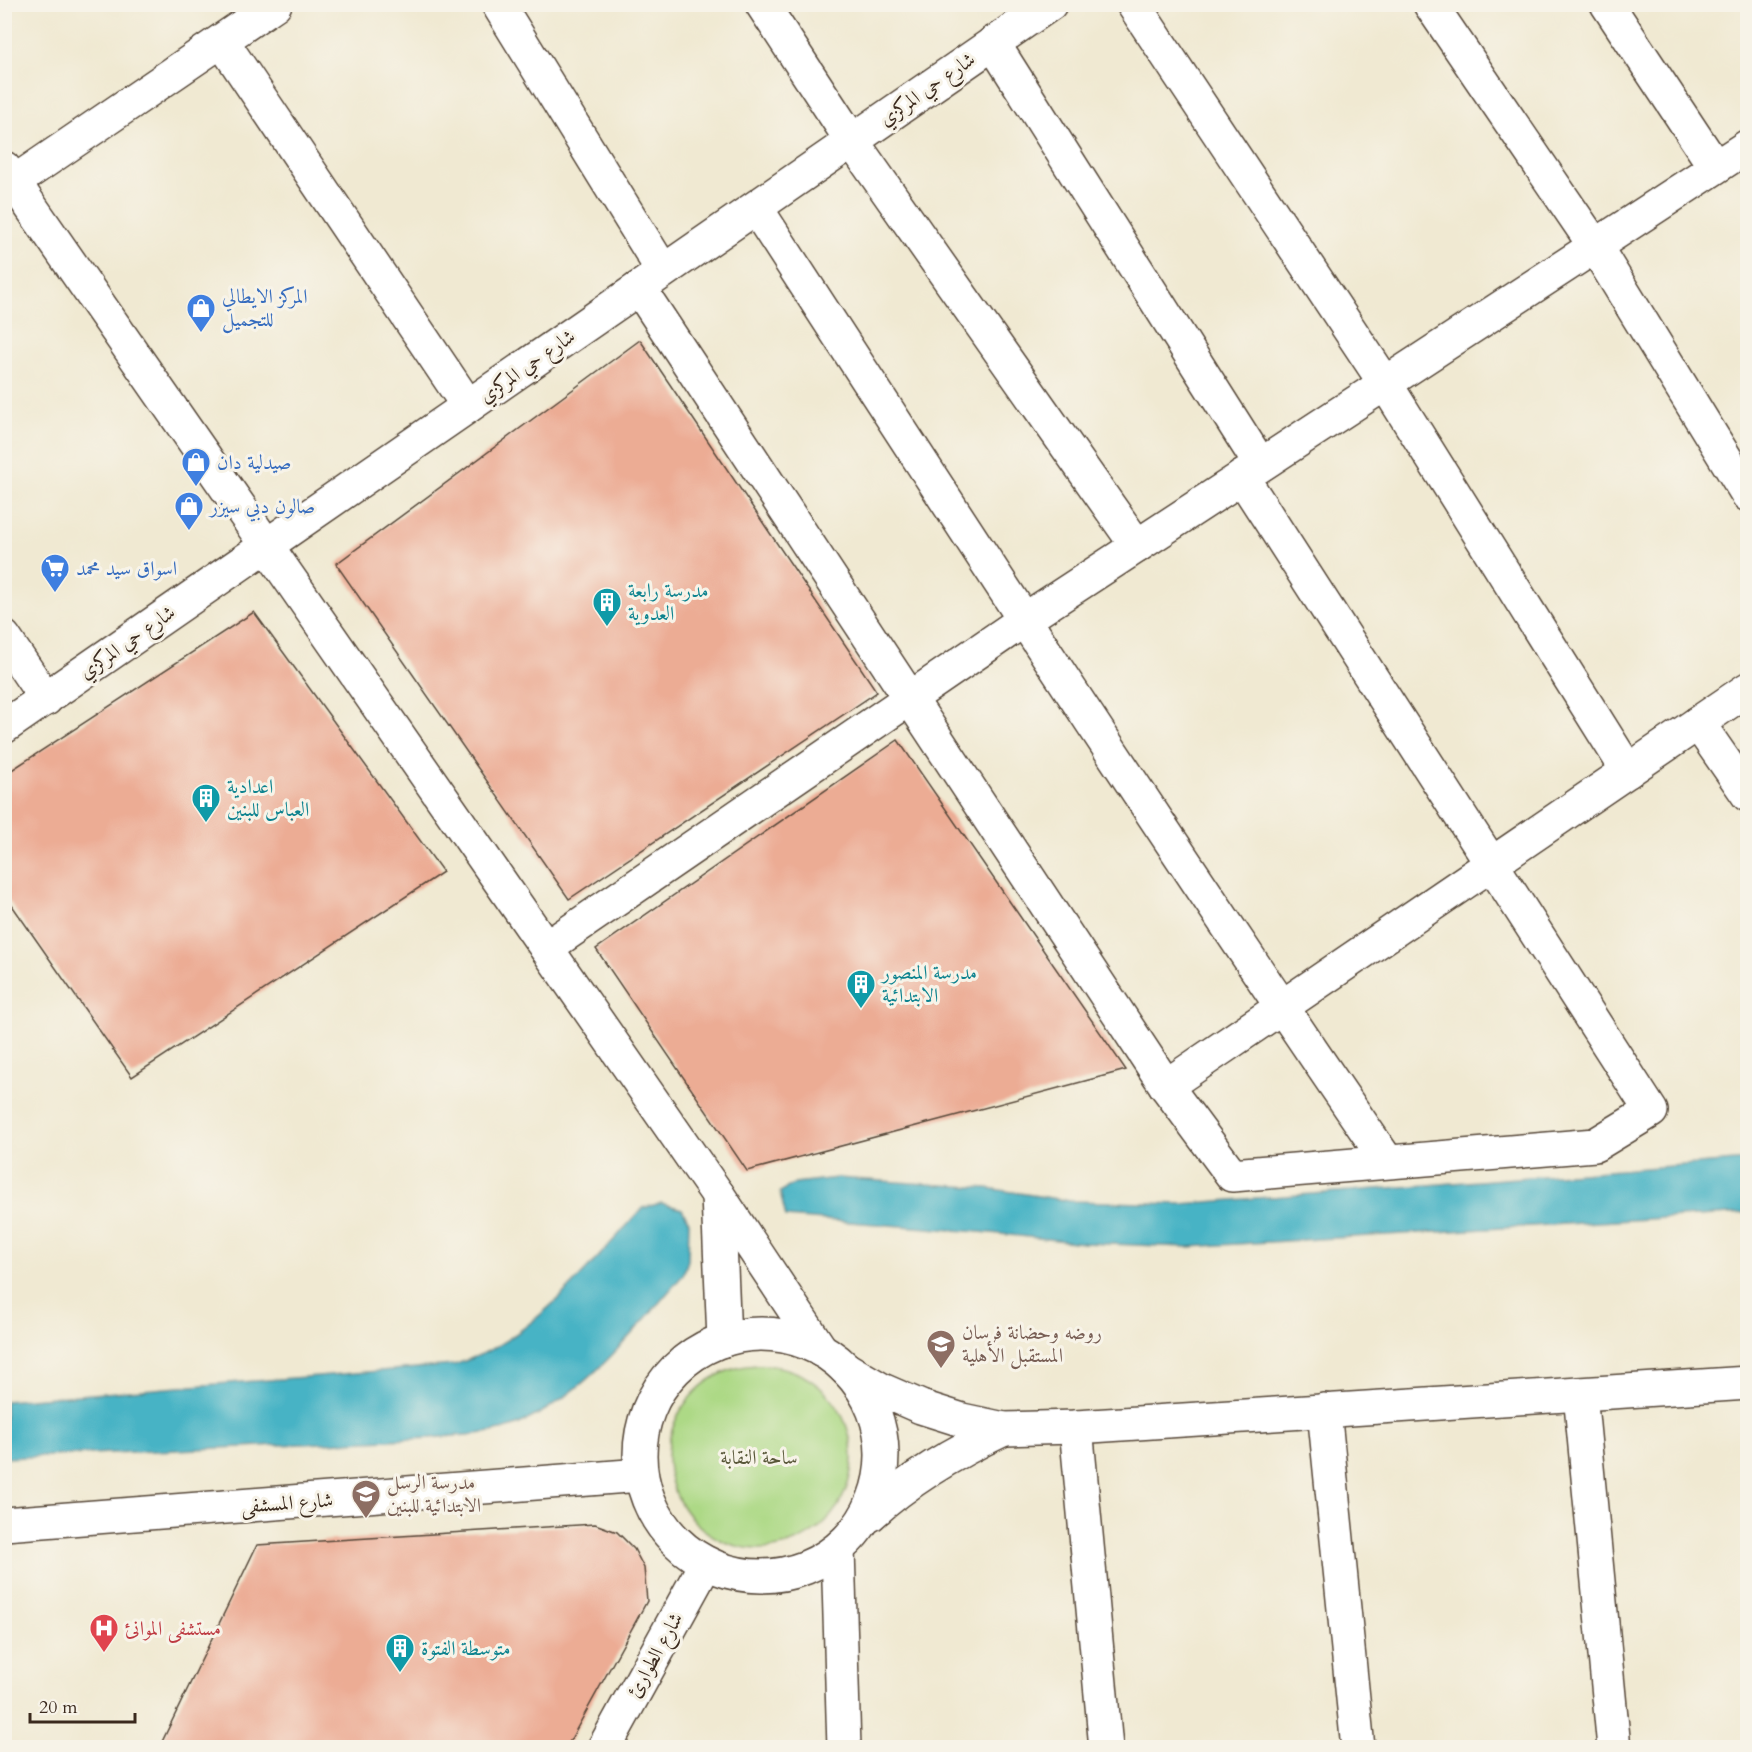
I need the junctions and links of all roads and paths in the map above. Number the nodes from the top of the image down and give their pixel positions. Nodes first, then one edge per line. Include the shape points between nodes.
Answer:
1 (275, 4) edge
2 (498, 4) edge
3 (762, 4) edge
4 (1133, 4) edge
5 (1430, 4) edge
6 (1607, 4) edge
7 (1048, 5) edge
8 (222, 41) junction
9 (993, 43) junction
10 (852, 141) junction
11 (1748, 146) edge
12 (1715, 167) junction
13 (8, 180) edge
14 (756, 208) junction
15 (1595, 246) junction
16 (651, 280) junction
17 (1385, 383) junction
18 (468, 406) junction
19 (1251, 471) junction
20 (1748, 495) edge
21 (266, 546) junction
22 (1137, 546) junction
23 (1024, 620) junction
24 (4, 637) edge
25 (1748, 689) edge
26 (910, 698) junction
27 (45, 699) junction
28 (1698, 723) junction
29 (4, 727) edge
30 (1628, 771) junction
31 (1748, 795) edge
32 (1491, 865) junction
33 (546, 948) junction
34 (1281, 1008) junction
35 (1166, 1086) junction
36 (1388, 1161) junction
37 (718, 1195) junction
38 (724, 1340) junction
39 (834, 1359) junction
40 (1748, 1383) edge
41 (1580, 1394) junction
42 (1324, 1410) junction
43 (1076, 1427) junction
44 (1004, 1429) junction
45 (641, 1475) junction
46 (865, 1519) junction
47 (4, 1524) edge
48 (838, 1549) junction
49 (706, 1563) junction
50 (604, 1748) edge
51 (844, 1748) edge
52 (1106, 1748) edge
53 (1358, 1748) edge
54 (1614, 1748) edge

1 - 8 street
2 - 16 street
3 - 10 street
4 - 17 street
5 - 15 street
6 - 12 street
7 - 9 street, شارع حي المركزي
8 - 13 street
8 - 18 street
9 - 10 street, شارع حي المركزي
9 - 19 street
10 - 14 street, شارع حي المركزي
10 - 22 street
11 - 12 street
12 - 15 street
13 - 21 street
14 - 16 street, شارع حي المركزي
14 - 23 street
15 - 17 street
15 - 20 street
16 - 18 street, شارع حي المركزي
16 - 26 street
17 - 19 street
17 - 30 street
18 - 21 street, شارع حي المركزي
19 - 22 street
19 - 32 street
21 - 27 street, شارع حي المركزي
21 - 33 street
22 - 23 street
23 - 26 street
23 - 34 street
24 - 27 street
25 - 28 street
26 - 33 street
26 - 35 street
27 - 29 street, شارع حي المركزي
28 - 30 street
28 - 31 street
30 - 32 street
32 - 34 street
32 - 36 street via 1651,1111 1595,1145
33 - 37 street
34 - 35 street
34 - 36 street
35 - 36 street via 1232,1175
37 - 38 street
37 - 39 street
38 - 39 street via 757,1334 779,1336
38 - 45 street via 693,1354 667,1378 649,1407 640,1441
39 - 44 street via 882,1390 921,1407
39 - 46 street via 870,1401 882,1440 880,1482
40 - 41 street
41 - 42 street
41 - 54 street
42 - 43 street
42 - 53 street
43 - 44 street
43 - 52 street
44 - 46 street via 930,1468 895,1491
45 - 47 street, شارع المسشفى
45 - 49 street via 653,1511 675,1541
46 - 48 street
48 - 49 street via 809,1568 774,1576 739,1575
48 - 51 street
49 - 50 street, شارع الطوارئ

